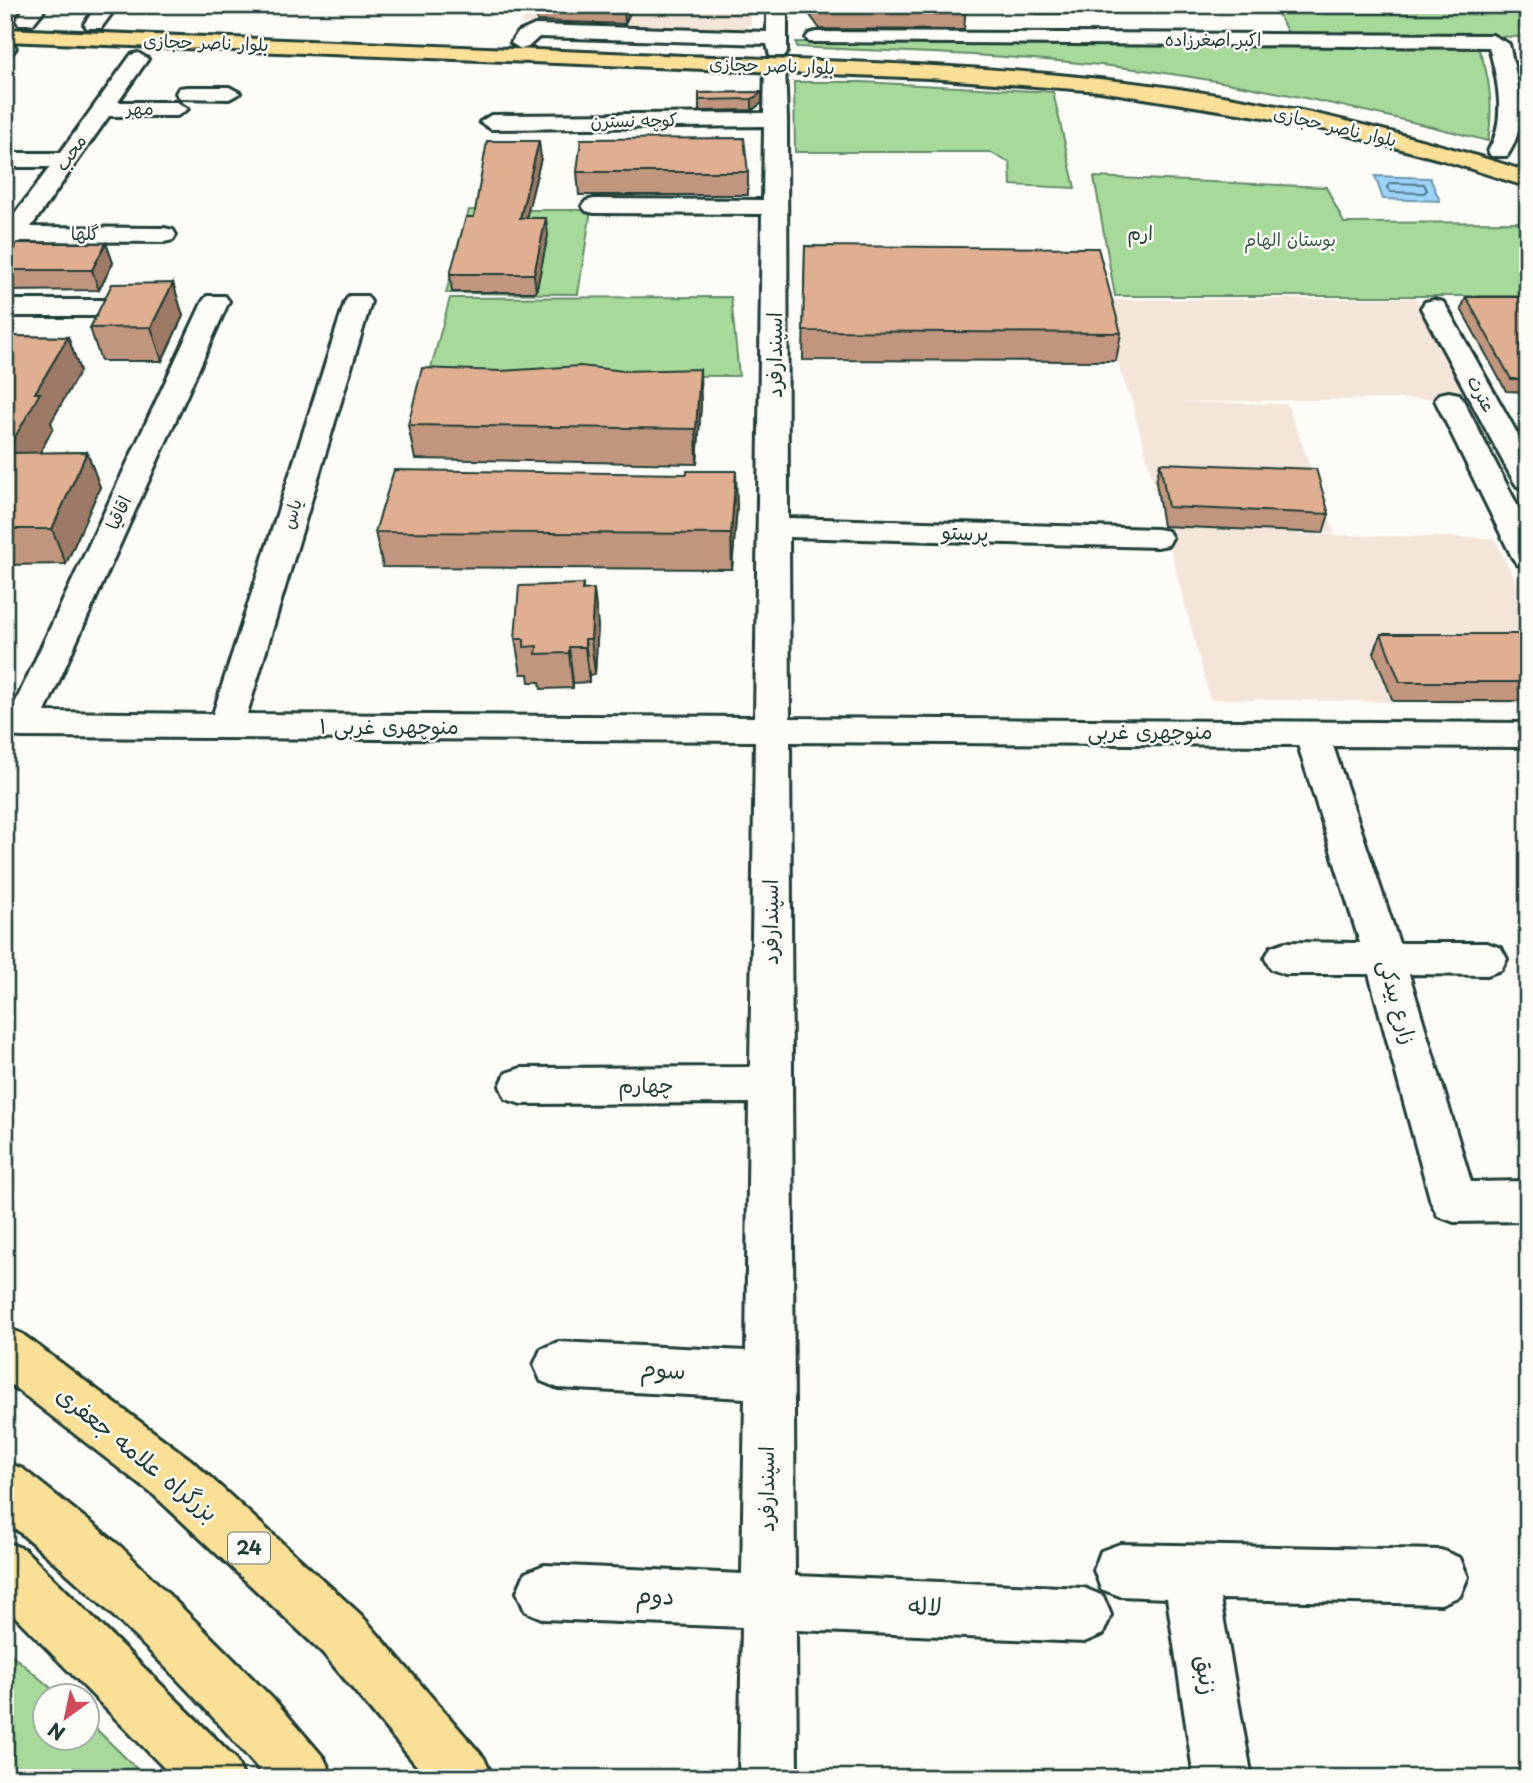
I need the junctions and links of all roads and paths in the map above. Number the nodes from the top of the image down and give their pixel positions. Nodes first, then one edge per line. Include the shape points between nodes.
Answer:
1 (107, 5) edge
2 (777, 5) edge
3 (1109, 5) edge
4 (1036, 6) edge
5 (32, 13) edge
6 (5, 19) edge
7 (94, 24) junction
8 (5, 27) edge
9 (5, 35) edge
10 (816, 38) dead end
11 (1044, 38) junction
12 (5, 47) edge
13 (472, 49) junction
14 (777, 52) junction
15 (138, 59) dead end
16 (229, 93) dead end
17 (103, 109) junction
18 (776, 119) junction
19 (491, 122) dead end
20 (1499, 151) junction
21 (5, 160) edge
22 (67, 160) junction
23 (1528, 160) edge
24 (1528, 180) edge
25 (594, 206) dead end
26 (775, 207) junction
27 (164, 235) dead end
28 (8, 238) edge
29 (216, 301) dead end
30 (358, 302) dead end
31 (5, 308) edge
32 (116, 308) edge
33 (1434, 308) dead end
34 (1449, 400) dead end
35 (1528, 480) edge
36 (774, 527) junction
37 (1157, 538) dead end
38 (1528, 557) edge
39 (14, 724) edge
40 (226, 726) junction
41 (772, 730) junction
42 (1312, 734) junction
43 (1528, 735) edge
44 (1285, 958) dead end
45 (1487, 959) dead end
46 (1385, 960) junction
47 (770, 1085) junction
48 (521, 1086) dead end
49 (1528, 1201) edge
50 (5, 1350) edge
51 (558, 1365) dead end
52 (768, 1376) junction
53 (5, 1487) edge
54 (5, 1568) edge
55 (1120, 1570) dead end
56 (1189, 1571) junction
57 (1441, 1577) dead end
58 (544, 1592) dead end
59 (767, 1599) junction
60 (1084, 1615) dead end
61 (215, 1778) edge
62 (304, 1778) edge
63 (464, 1778) edge
64 (768, 1778) edge
65 (1223, 1778) edge

1 - 7 street
2 - 14 street, اسپندارفرد
3 - 4 street
4 - 11 street
5 - 6 main road
5 - 7 main road
7 - 13 main road
8 - 13 main road, بلوار ناصر حجازی
9 - 13 main road, بلوار ناصر حجازی
10 - 11 street, اکبر اصغرزاده
11 - 20 street, اکبر اصغرزاده via 1496,42 1509,133
12 - 13 main road
13 - 14 main road, بلوار ناصر حجازی
13 - 14 main road, بلوار ناصر حجازی via 521,43
14 - 18 street, اسپندارفرد
14 - 20 main road, بلوار ناصر حجازی via 999,62 1150,76 1308,103
14 - 24 main road, بلوار ناصر حجازی via 1176,95 1339,126
15 - 17 street, محب
16 - 17 street, مهر via 181,103
17 - 22 street, محب
18 - 19 street, کوچه نسترن
18 - 26 street, اسپندارفرد
20 - 23 main road, بلوار ناصر حجازی
21 - 22 street
22 - 28 street, محب
25 - 26 street
26 - 36 street, اسپندارفرد via 789,254
27 - 28 street, گلها
29 - 39 street, اقاقیا
30 - 40 street, یاس
31 - 32 street
33 - 35 street, عترت
34 - 38 street
36 - 37 street, پرستو
36 - 41 street, اسپندارفرد
39 - 40 street, منوچهری غربی ۱
40 - 41 street, منوچهری غربی ۱
41 - 42 street, منوچهری غربی
41 - 47 street, اسپندارفرد
42 - 43 street, منوچهری غربی
42 - 46 street, زارع بیدکی
44 - 46 street
45 - 46 street
46 - 49 street, زارع بیدکی via 1454,1202
47 - 48 street, چهارم
47 - 52 street, اسپندارفرد
50 - 63 main road, بزرگراه علامه جعفری / 24 via 173,1478 342,1634
51 - 52 street, سوم
52 - 59 street, اسپندارفرد
53 - 62 main road via 101,1565 257,1723
54 - 61 main road
55 - 56 street
56 - 57 street
56 - 65 street, زنبق
58 - 59 street, دوم
59 - 60 street, لاله
59 - 64 street, اسپندارفرد

